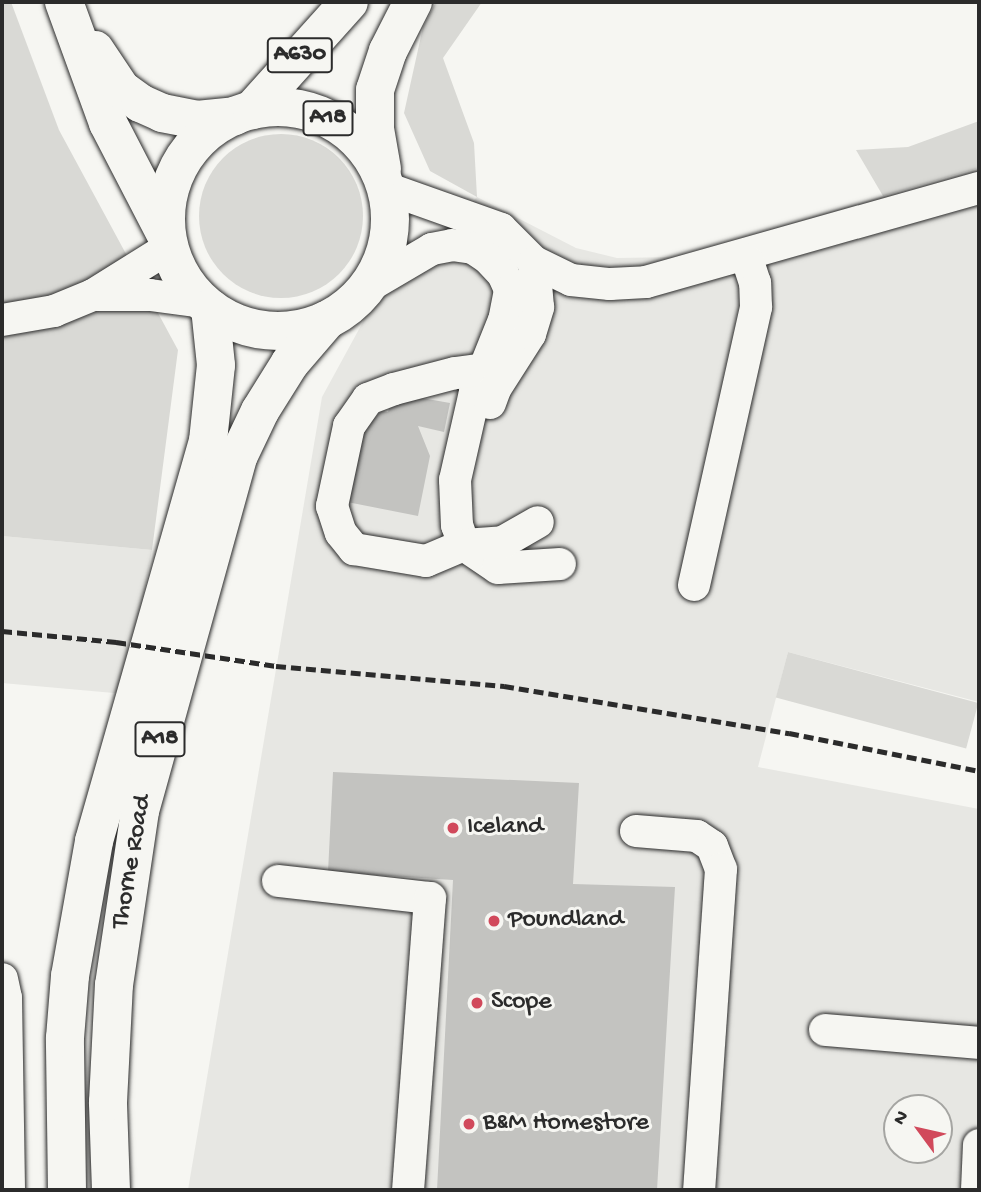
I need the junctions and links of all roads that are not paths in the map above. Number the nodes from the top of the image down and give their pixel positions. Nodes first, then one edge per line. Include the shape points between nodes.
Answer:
1 (349, 2) edge
2 (413, 2) edge
3 (65, 3) edge
4 (244, 113) junction
5 (385, 183) junction
6 (979, 188) edge
7 (169, 242) junction
8 (740, 257) junction
9 (526, 280) junction
10 (369, 286) junction
11 (93, 295) junction
12 (206, 305) junction
13 (2, 320) edge
14 (327, 320) junction
15 (485, 369) junction
16 (538, 522) dead end
17 (464, 545) junction
18 (560, 564) dead end
19 (694, 585) dead end
20 (636, 831) dead end
21 (278, 881) dead end
22 (2, 978) edge
23 (825, 1030) dead end
24 (979, 1043) edge
25 (979, 1145) edge
26 (9, 1190) edge
27 (67, 1190) edge
28 (111, 1190) edge
29 (408, 1190) edge
30 (699, 1190) edge
31 (977, 1190) edge

1 - 4 main road, A630
2 - 5 main road via 388,51 376,90 375,129
3 - 4 main road, A18 via 121,89 140,103 197,120
3 - 7 main road, A18 via 108,123
4 - 5 main road, A18 via 274,107 303,109 329,119 370,153
4 - 7 main road, A18 via 210,130 190,150 173,182 166,211
5 - 9 street via 501,229
5 - 10 main road, A18 via 390,203 386,252
6 - 8 street
7 - 11 street
7 - 12 main road, A18 via 180,275
8 - 9 street via 646,282
8 - 19 street via 748,261 755,283 755,315
9 - 10 street via 503,274 473,248 452,245 432,249
9 - 15 street
9 - 17 street via 538,307 530,334 495,389 487,413 466,501
10 - 14 main road, A18
11 - 12 street via 150,295
11 - 13 street via 54,311
12 - 14 main road, A18 via 229,320 267,331 306,328
12 - 27 main road, Thorne Road / A18 via 216,365 208,441 94,841 70,976 65,1038
14 - 28 main road, Thorne Road / A18 via 290,363 239,455 140,811 114,985 108,1102
15 - 17 street via 475,392 455,480 457,524
15 - 17 street via 455,373 368,399 349,426 332,506 341,533 354,549 426,561
16 - 17 street via 503,542
17 - 18 street via 507,570
20 - 30 street via 697,836 712,846 721,869
21 - 29 street via 430,898
22 - 26 street
23 - 24 street
25 - 31 street

